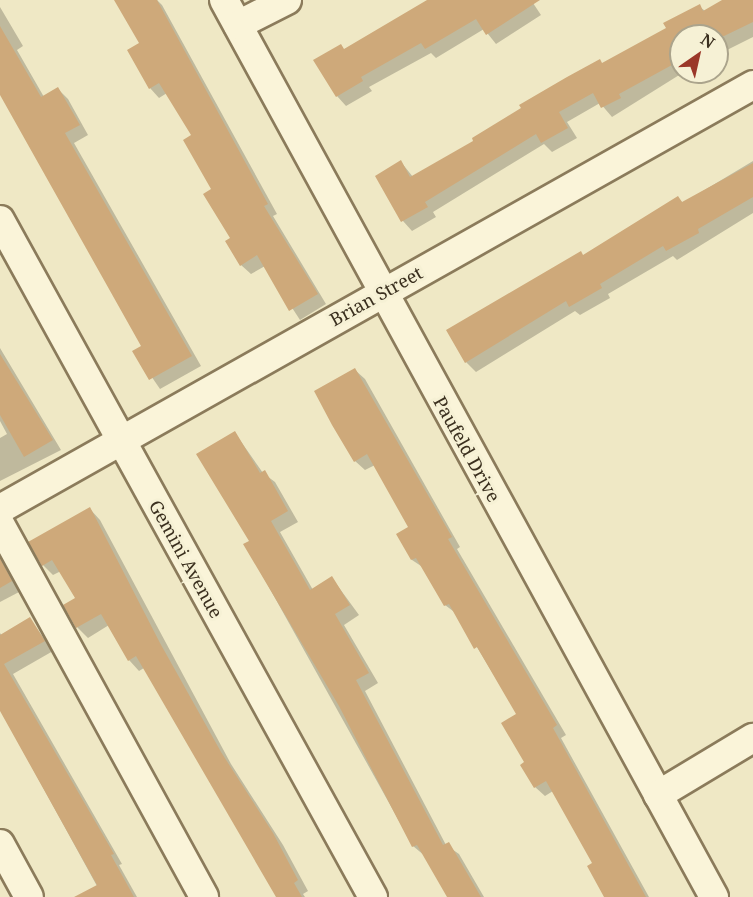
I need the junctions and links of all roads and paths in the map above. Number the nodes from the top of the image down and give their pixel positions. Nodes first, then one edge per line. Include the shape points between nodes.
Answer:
1 (224, 0) edge
2 (287, 0) edge
3 (238, 25) junction
4 (753, 85) edge
5 (0, 220) edge
6 (381, 293) junction
7 (120, 440) junction
8 (0, 509) edge
9 (0, 524) edge
10 (753, 738) edge
11 (658, 795) junction
12 (0, 844) edge
13 (29, 897) edge
14 (204, 897) edge
15 (373, 897) edge
16 (714, 897) edge

1 - 3 street, Paufeld Drive
2 - 3 street
3 - 6 street, Paufeld Drive
4 - 6 street, Brian Street
5 - 7 street, Gemini Avenue
6 - 7 street, Brian Street
6 - 11 street, Paufeld Drive
7 - 8 street, Brian Street
7 - 15 street, Gemini Avenue
9 - 14 street
10 - 11 street
11 - 16 street, Paufeld Drive
12 - 13 street

